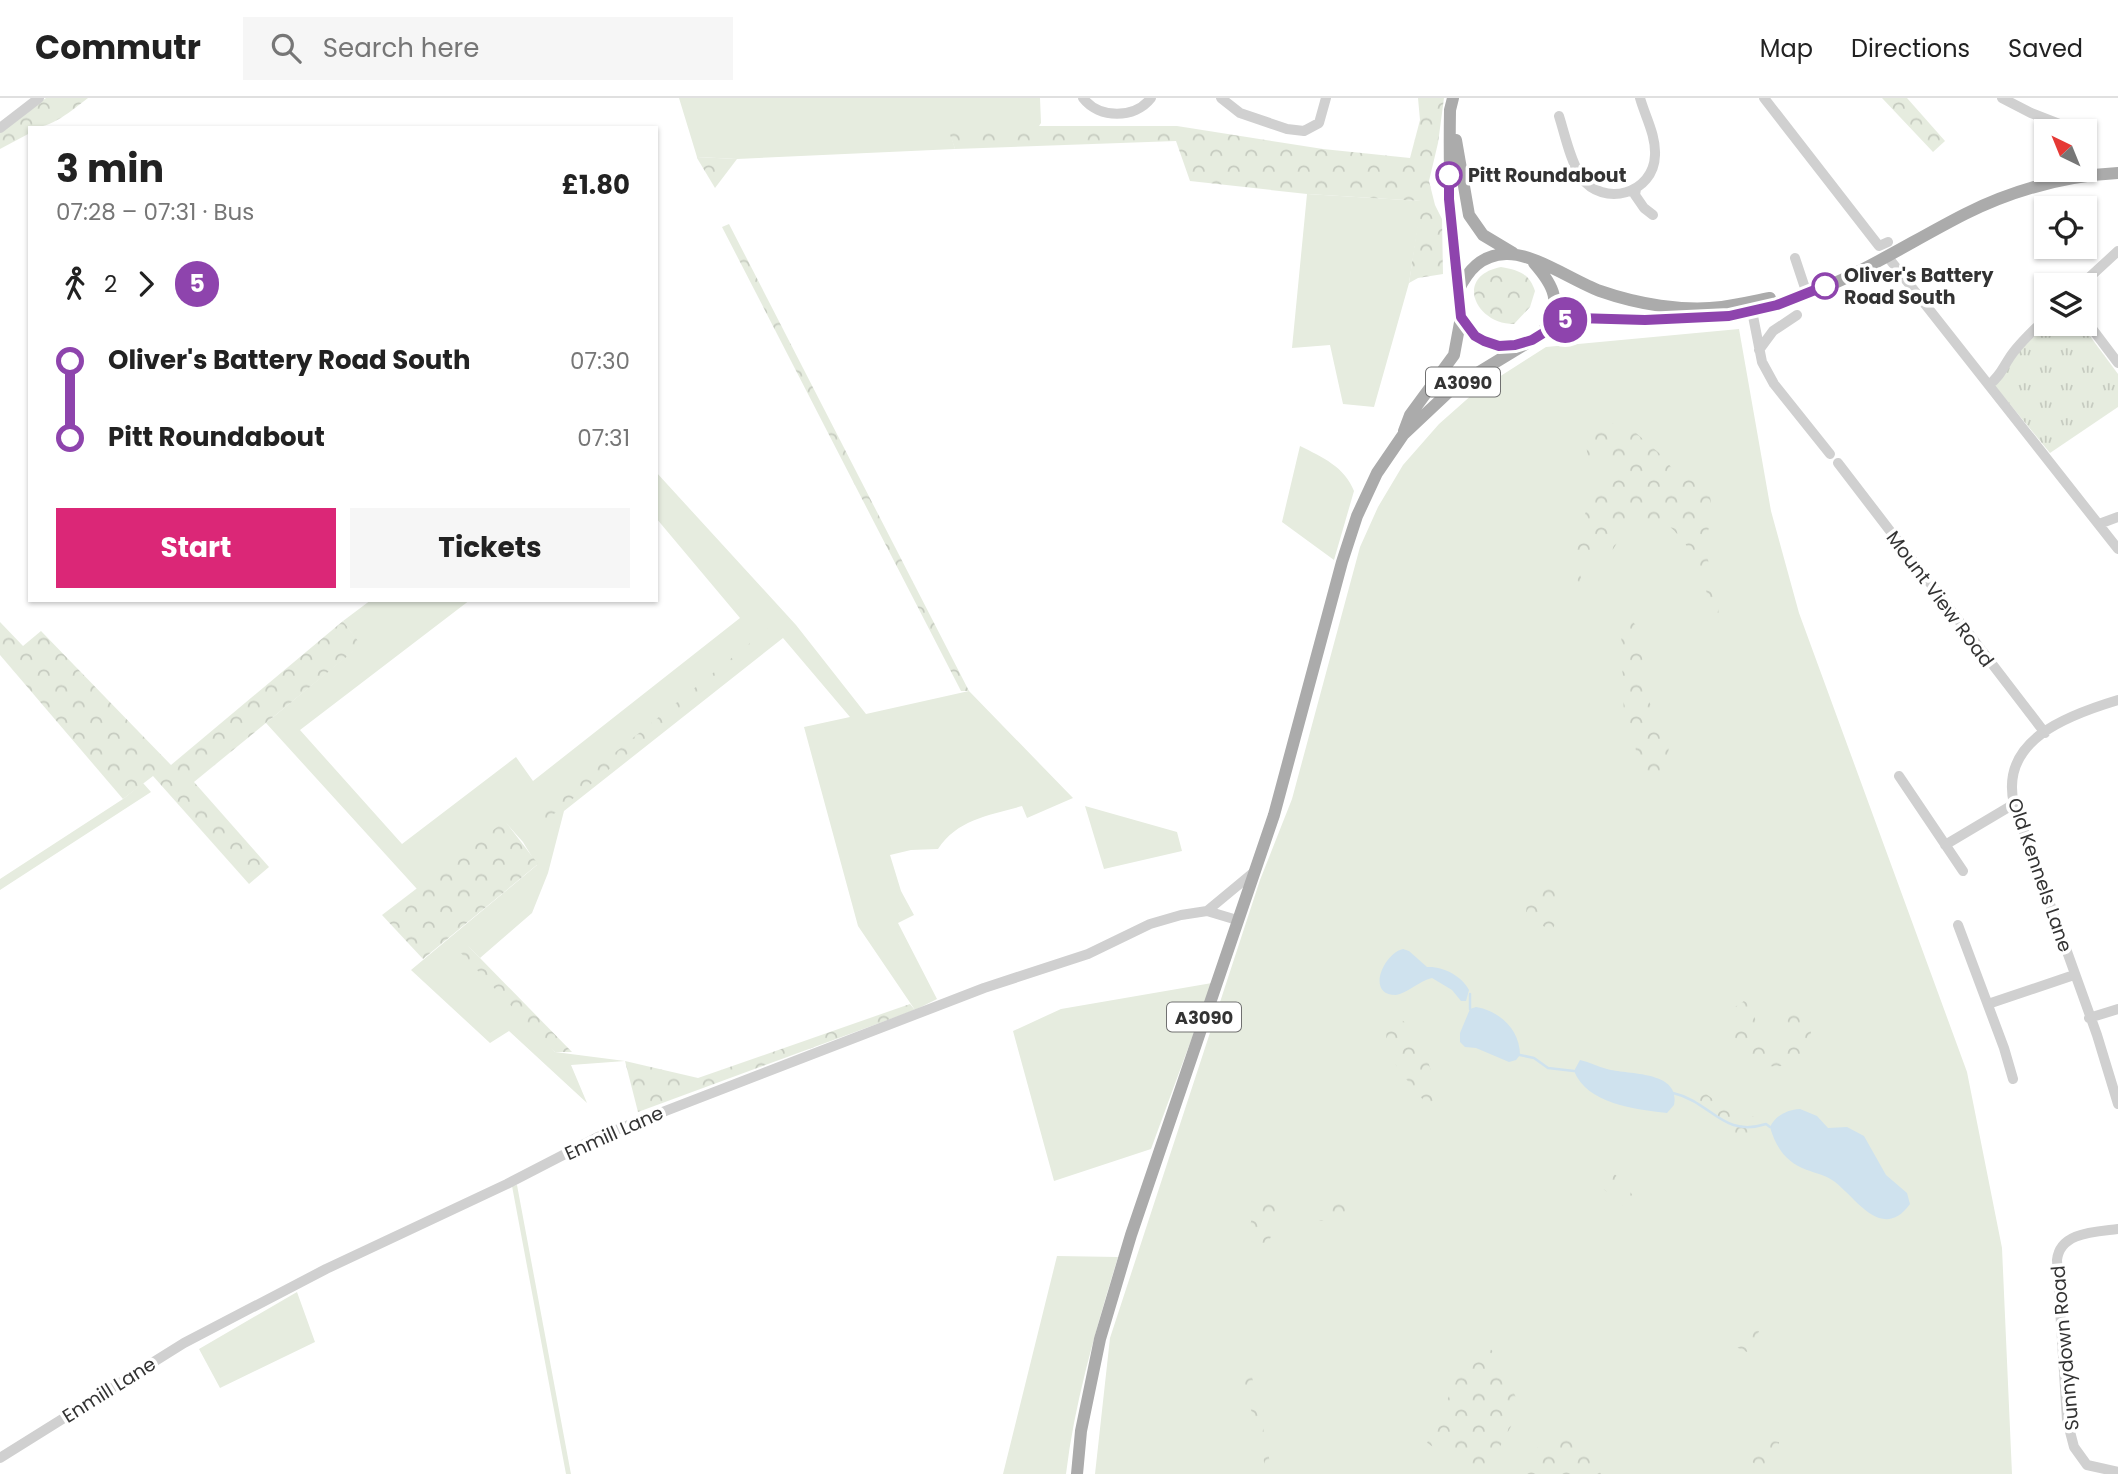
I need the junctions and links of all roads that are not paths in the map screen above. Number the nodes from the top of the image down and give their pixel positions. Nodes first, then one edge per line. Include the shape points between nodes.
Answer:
1 (39, 98) edge
2 (1083, 98) edge
3 (1151, 98) edge
4 (1222, 98) edge
5 (1326, 98) edge
6 (1454, 98) edge
7 (1640, 98) edge
8 (1764, 98) edge
9 (2002, 98) edge
10 (1559, 116) dead end
11 (2046, 119) edge
12 (0, 128) edge
13 (2118, 173) edge
14 (1636, 189) junction
15 (1653, 215) dead end
16 (1888, 242) dead end
17 (2118, 251) edge
18 (1887, 256) junction
19 (1526, 258) junction
20 (1796, 258) dead end
21 (2094, 273) edge
22 (1458, 291) junction
23 (1806, 292) junction
24 (1722, 307) junction
25 (1752, 311) junction
26 (1797, 315) dead end
27 (1461, 317) junction
28 (2034, 331) edge
29 (2097, 335) edge
30 (1537, 336) junction
31 (1759, 349) junction
32 (2118, 363) edge
33 (1989, 385) junction
34 (1403, 435) junction
35 (2118, 517) edge
36 (2099, 524) junction
37 (2118, 549) edge
38 (2118, 700) edge
39 (2045, 733) junction
40 (1899, 776) dead end
41 (2014, 804) junction
42 (1945, 845) junction
43 (1963, 871) dead end
44 (1254, 872) junction
45 (1207, 911) junction
46 (1237, 920) junction
47 (1958, 925) dead end
48 (2074, 975) junction
49 (1988, 1004) junction
50 (2118, 1009) edge
51 (2089, 1018) junction
52 (2013, 1079) dead end
53 (2118, 1104) edge
54 (2118, 1228) edge
55 (0, 1458) edge
56 (2085, 1469) edge
57 (2118, 1472) edge
58 (1077, 1474) edge

1 - 12 street
2 - 3 street via 1096,109 1127,113
4 - 5 street via 1240,113 1304,131 1319,123
6 - 19 main road via 1455,136 1469,215 1482,235
6 - 22 main road via 1449,199
7 - 14 street via 1655,155 1649,175
8 - 16 street via 1879,246
9 - 11 street
10 - 14 street via 1576,167 1591,187 1615,195
13 - 18 main road, A3090 via 2065,178 2023,190 1965,214
14 - 15 street via 1635,195
17 - 21 street
18 - 23 main road, A3090
18 - 33 street
19 - 22 main road via 1505,254 1483,260 1466,275
19 - 24 main road, A3090 via 1628,299
19 - 30 main road via 1553,290 1553,316
20 - 23 street
22 - 27 main road
23 - 24 main road, A3090
23 - 25 main road, A3090
24 - 25 street
25 - 30 main road, A3090 via 1702,318 1566,319
25 - 31 street, Mount View Road
26 - 31 street via 1773,331
27 - 30 main road via 1475,336 1499,346
27 - 34 main road, A3090 via 1454,355 1410,415
28 - 33 street
29 - 32 street
30 - 34 main road, A3090 via 1453,388
31 - 39 street, Mount View Road via 1782,397
33 - 36 street
34 - 44 main road, A3090 via 1377,473 1357,516
35 - 36 street
36 - 37 street
38 - 39 street, Old Kennels Lane
39 - 41 street, Old Kennels Lane via 2015,762 2011,779
40 - 42 street
41 - 42 street
41 - 48 street, Old Kennels Lane
42 - 43 street
44 - 45 street, Enmill Lane
44 - 46 main road, A3090
45 - 46 street
45 - 55 street, Enmill Lane via 1150,924 1088,954 984,988 598,1137 184,1343
46 - 58 main road, A3090 via 1100,1339
47 - 49 street
48 - 49 street
48 - 51 street, Old Kennels Lane
49 - 52 street
50 - 51 street
51 - 53 street, Old Kennels Lane
54 - 56 street, Sunnydown Road via 2071,1238 2058,1252 2067,1420
56 - 57 street, Sunnydown Road

